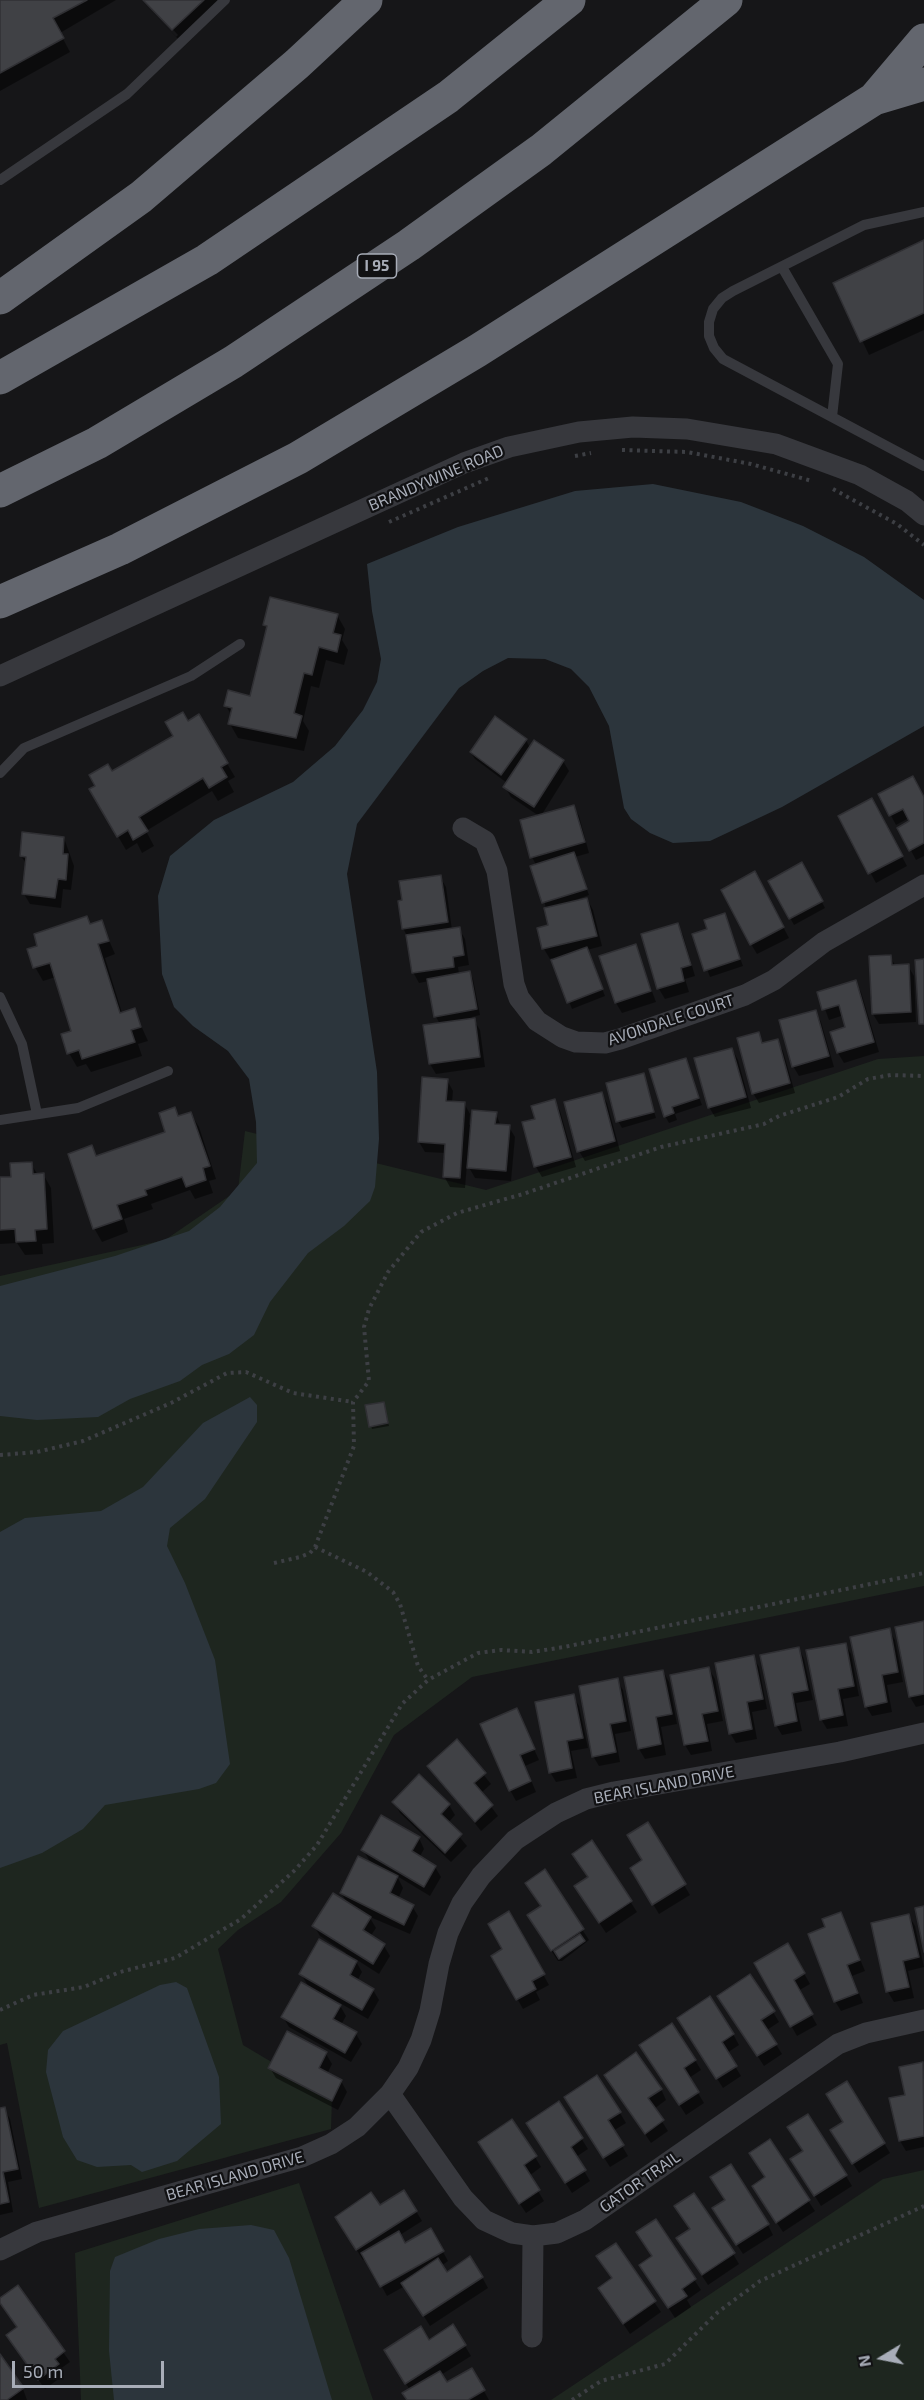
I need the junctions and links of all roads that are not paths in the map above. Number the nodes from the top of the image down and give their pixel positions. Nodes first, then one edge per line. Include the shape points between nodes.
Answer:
1 (225, 0) edge
2 (366, 0) edge
3 (568, 0) edge
4 (726, 0) edge
5 (924, 40) edge
6 (924, 84) edge
7 (874, 99) junction
8 (0, 180) edge
9 (924, 212) edge
10 (782, 267) junction
11 (0, 298) edge
12 (0, 378) edge
13 (832, 417) junction
14 (924, 466) edge
15 (0, 491) edge
16 (924, 515) edge
17 (0, 602) edge
18 (240, 644) dead end
19 (0, 676) edge
20 (0, 773) edge
21 (463, 828) dead end
22 (924, 885) edge
23 (0, 997) edge
24 (168, 1071) dead end
25 (37, 1114) junction
26 (0, 1120) edge
27 (924, 1733) edge
28 (924, 2020) edge
29 (390, 2094) junction
30 (533, 2236) junction
31 (0, 2250) edge
32 (532, 2337) dead end

1 - 8 lane via 127,94
2 - 11 highway via 141,197
3 - 12 highway via 448,97 207,260
4 - 15 highway, I 95 via 541,150 399,251 233,362 97,443
5 - 7 highway
6 - 7 highway
7 - 17 highway via 477,351 298,458 120,549
9 - 10 lane via 864,225
10 - 13 lane via 838,364
10 - 13 lane via 722,298 711,315 709,336 723,359
13 - 14 lane
16 - 19 street, BRANDYWINE ROAD via 907,501 860,476 810,455 741,436 633,427 568,434 509,447 464,463
18 - 20 lane via 191,675 24,748
21 - 22 street, AVONDALE COURT via 485,841 497,871 519,998 537,1022 576,1042 620,1039 745,995 774,980 824,942
23 - 25 lane via 22,1044
24 - 25 lane via 78,1108
25 - 26 lane
27 - 29 street, BEAR ISLAND DRIVE via 614,1792 586,1799 528,1830 491,1863 462,1903 448,1933 421,2040
28 - 30 street, GATOR TRAIL via 866,2033 838,2044 585,2220 557,2233
29 - 30 street, GATOR TRAIL via 473,2210 497,2228
29 - 31 street, BEAR ISLAND DRIVE via 357,2127 302,2157 37,2232
30 - 32 street

